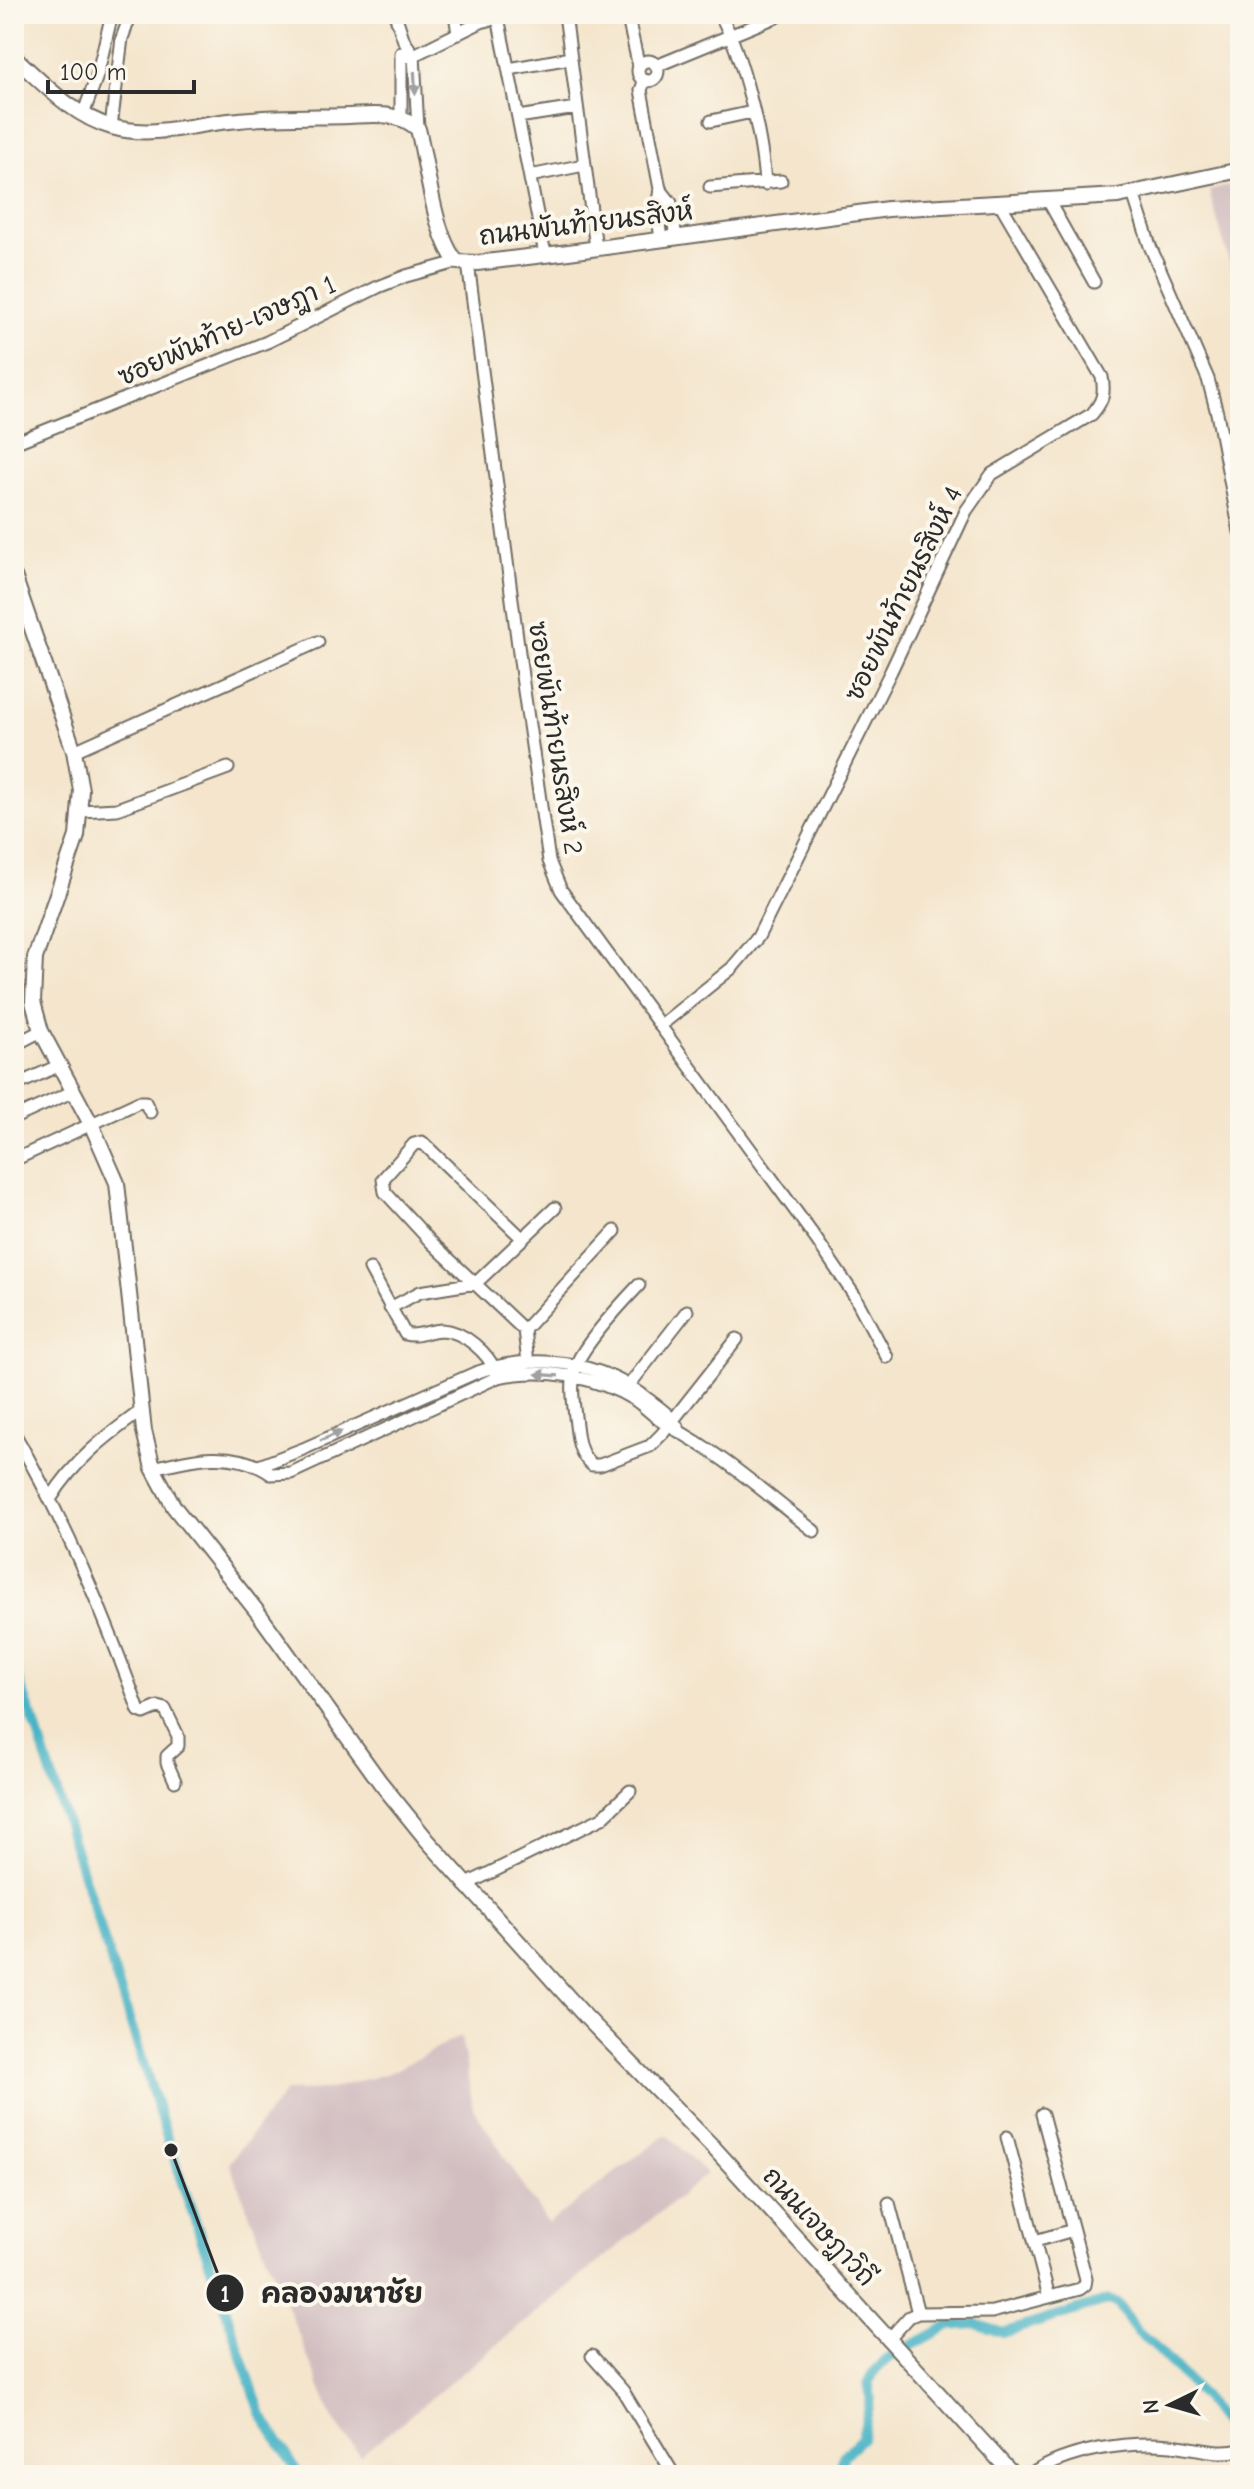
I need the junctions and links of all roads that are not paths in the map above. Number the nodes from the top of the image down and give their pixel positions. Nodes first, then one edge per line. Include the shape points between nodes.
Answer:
1 (112, 14) edge
2 (131, 14) edge
3 (395, 14) edge
4 (455, 14) edge
5 (513, 14) edge
6 (565, 14) edge
7 (627, 14) edge
8 (720, 14) edge
9 (783, 14) edge
10 (498, 17) junction
11 (458, 34) junction
12 (731, 35) junction
13 (404, 41) junction
14 (414, 55) junction
15 (14, 57) edge
16 (401, 58) junction
17 (570, 58) junction
18 (656, 66) junction
19 (639, 67) junction
20 (509, 69) junction
21 (645, 80) junction
22 (576, 108) junction
23 (752, 112) junction
24 (83, 115) junction
25 (518, 117) junction
26 (401, 118) junction
27 (711, 121) dead end
28 (111, 127) junction
29 (418, 129) junction
30 (584, 165) junction
31 (1240, 170) edge
32 (530, 176) junction
33 (781, 181) dead end
34 (765, 184) junction
35 (710, 187) dead end
36 (1133, 193) junction
37 (1049, 202) junction
38 (1001, 205) junction
39 (668, 239) junction
40 (596, 248) junction
41 (545, 254) junction
42 (463, 263) junction
43 (1094, 282) dead end
44 (14, 443) edge
45 (1240, 532) edge
46 (15, 581) edge
47 (318, 642) dead end
48 (74, 751) junction
49 (228, 768) dead end
50 (80, 811) junction
51 (661, 1025) junction
52 (41, 1031) junction
53 (14, 1045) edge
54 (60, 1065) junction
55 (14, 1086) edge
56 (74, 1091) junction
57 (150, 1112) dead end
58 (14, 1118) edge
59 (92, 1126) junction
60 (14, 1160) edge
61 (555, 1208) dead end
62 (615, 1231) dead end
63 (522, 1238) junction
64 (370, 1269) dead end
65 (476, 1283) junction
66 (639, 1285) dead end
67 (390, 1308) junction
68 (687, 1311) dead end
69 (524, 1330) junction
70 (737, 1339) dead end
71 (887, 1357) dead end
72 (528, 1362) junction
73 (575, 1371) junction
74 (496, 1372) junction
75 (630, 1384) junction
76 (141, 1411) junction
77 (673, 1425) junction
78 (14, 1433) edge
79 (259, 1466) junction
80 (153, 1468) junction
81 (51, 1498) junction
82 (814, 1531) dead end
83 (175, 1781) dead end
84 (630, 1791) dead end
85 (465, 1885) junction
86 (1042, 2114) dead end
87 (1007, 2137) dead end
88 (889, 2203) dead end
89 (1073, 2230) junction
90 (1035, 2241) junction
91 (1049, 2297) junction
92 (918, 2313) junction
93 (890, 2338) junction
94 (592, 2356) dead end
95 (1240, 2450) edge
96 (674, 2475) edge
97 (1013, 2475) edge
98 (1030, 2475) edge

1 - 24 street
2 - 28 street via 122,38
3 - 13 street
4 - 11 street
5 - 10 street
6 - 17 street
7 - 19 street
8 - 12 street
9 - 12 street
10 - 11 street
10 - 20 street
11 - 14 street
12 - 18 street
12 - 23 street
13 - 14 street
13 - 16 street
14 - 16 street
14 -> 29 street
15 - 24 street
16 - 26 street
17 - 20 street
17 - 22 street
18 - 19 street via 647,61
18 - 21 street via 654,79
19 - 21 street
20 - 25 street
21 - 39 street via 641,90 660,189 657,208
22 - 25 street
22 - 30 street
23 - 27 street
23 - 34 street
24 - 28 street
25 - 32 street
26 - 28 street via 266,118 140,132
26 - 29 street
29 - 42 street, ถนนพันท้ายนรสิงห์ via 441,232 451,255
30 - 32 street
30 - 40 street
31 - 36 street, ถนนพันท้ายนรสิงห์
32 - 41 street
33 - 34 street
34 - 35 street
36 - 37 street, ถนนพันท้ายนรสิงห์
36 - 45 street via 1150,246 1208,379
37 - 38 street, ถนนพันท้ายนรสิงห์
37 - 43 street
38 - 39 street, ถนนพันท้ายนรสิงห์ via 888,209
38 - 51 street, ซอยพันท้ายนรสิงห์ 4 via 1102,377 1101,403 1092,414 992,474 980,489 758,937 732,968
39 - 40 street, ถนนพันท้ายนรสิงห์
40 - 41 street, ถนนพันท้ายนรสิงห์
41 - 42 street, ถนนพันท้ายนรสิงห์
42 - 44 street, ซอยพันท้าย-เจษฎา 1 via 378,287 267,342
42 - 51 street, ซอยพันท้ายนรสิงห์ 2 via 549,861 561,890
46 - 48 street, ถนนเจษฎาวิถี
47 - 48 street
48 - 50 street, ถนนเจษฎาวิถี
49 - 50 street via 117,809
50 - 52 street, ถนนเจษฎาวิถี via 77,836 35,958 33,1002
51 - 71 street, ซอยพันท้ายนรสิงห์ 2 via 854,1295
52 - 53 street
52 - 54 street, ถนนเจษฎาวิถี
54 - 55 street
54 - 56 street, ถนนเจษฎาวิถี
56 - 58 street
56 - 59 street, ถนนเจษฎาวิถี
57 - 59 street via 145,1102 139,1102
59 - 60 street
59 - 76 street, ถนนเจษฎาวิถี via 113,1169 120,1199
61 - 63 street
62 - 69 street
63 - 65 street
63 - 65 street via 422,1142 414,1144 383,1179 385,1192
64 - 67 street
65 - 67 street via 420,1292
65 - 69 street
66 - 73 street
67 - 74 street via 405,1334 458,1333 488,1357
68 - 75 street
69 - 72 street
70 - 77 street
72 - 73 street
72 - 74 street
73 -> 74 street
73 - 75 street
73 - 77 street
73 - 77 street via 572,1392 579,1445 592,1465 650,1446
79 -> 74 street
74 - 79 street via 291,1473 271,1474
75 - 77 street
76 - 80 street, ถนนเจษฎาวิถี
76 - 81 street via 105,1436 65,1475
77 - 82 street
78 - 81 street
79 - 80 street via 202,1456
80 - 85 street, ถนนเจษฎาวิถี via 174,1507 380,1782
81 - 83 street via 139,1711 165,1709 178,1736 178,1746 167,1756
84 - 85 street via 602,1818
85 - 93 street, ถนนเจษฎาวิถี
86 - 89 street
87 - 90 street
88 - 92 street
89 - 90 street
89 - 91 street via 1085,2285
90 - 91 street
91 - 92 street via 992,2312
92 - 93 street
93 - 97 street, ถนนเจษฎาวิถี
94 - 96 street via 623,2391
95 - 98 street via 1138,2445 1076,2455

